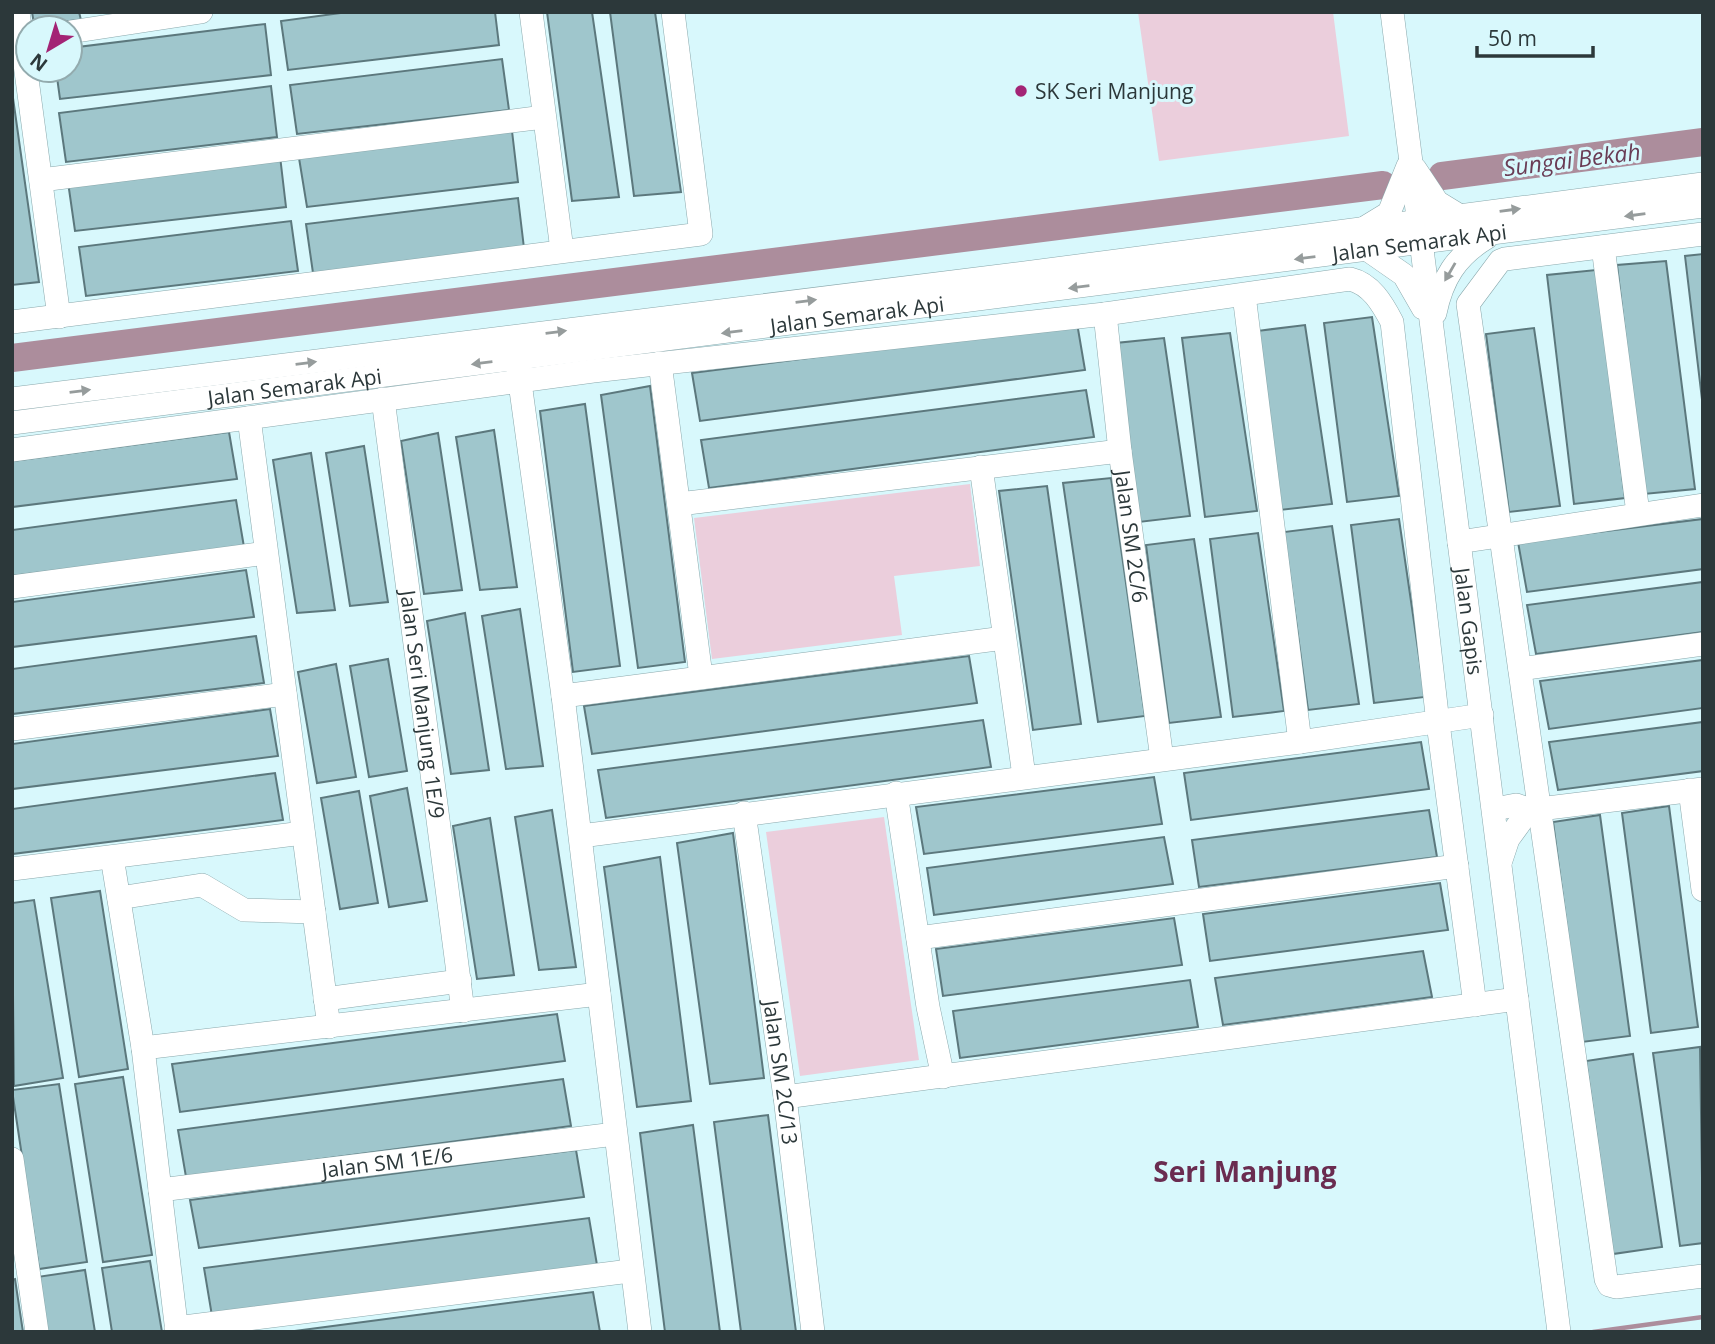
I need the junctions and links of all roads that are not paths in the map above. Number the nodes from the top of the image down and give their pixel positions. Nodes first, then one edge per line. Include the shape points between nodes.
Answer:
1 (201, 12) edge
2 (531, 12) edge
3 (673, 12) edge
4 (1392, 12) edge
5 (161, 15) edge
6 (84, 29) edge
7 (30, 84) edge
8 (544, 117) junction
9 (1410, 160) junction
10 (41, 180) junction
11 (1703, 184) edge
12 (1703, 206) edge
13 (1460, 216) junction
14 (1420, 233) junction
15 (1492, 234) junction
16 (1703, 234) edge
17 (1364, 240) junction
18 (1603, 247) junction
19 (562, 250) junction
20 (1244, 295) junction
21 (1105, 314) junction
22 (59, 317) junction
23 (12, 322) edge
24 (1432, 327) junction
25 (517, 359) junction
26 (660, 363) junction
27 (12, 399) edge
28 (383, 399) junction
29 (249, 418) junction
30 (12, 423) edge
31 (12, 450) edge
32 (1120, 451) junction
33 (982, 467) junction
34 (679, 504) junction
35 (1703, 505) edge
36 (1638, 513) junction
37 (1503, 534) junction
38 (1459, 542) junction
39 (266, 553) junction
40 (12, 587) edge
41 (1004, 638) junction
42 (1703, 644) edge
43 (1520, 669) junction
44 (701, 676) junction
45 (285, 694) junction
46 (563, 695) junction
47 (1482, 715) junction
48 (1438, 723) junction
49 (12, 729) edge
50 (1300, 742) junction
51 (1162, 759) junction
52 (1024, 776) junction
53 (1696, 790) edge
54 (896, 793) junction
55 (1517, 812) junction
56 (744, 813) junction
57 (303, 833) junction
58 (581, 836) junction
59 (111, 857) junction
60 (1457, 866) junction
61 (12, 869) edge
62 (1703, 890) edge
63 (118, 898) junction
64 (314, 912) junction
65 (918, 938) junction
66 (460, 981) junction
67 (599, 994) junction
68 (325, 999) junction
69 (1517, 999) junction
70 (1475, 1004) junction
71 (463, 1011) junction
72 (329, 1027) junction
73 (143, 1048) junction
74 (943, 1077) junction
75 (785, 1097) junction
76 (615, 1134) junction
77 (12, 1158) edge
78 (160, 1190) junction
79 (630, 1271) junction
80 (1703, 1276) edge
81 (176, 1330) edge
82 (1559, 1331) edge
83 (37, 1332) edge
84 (639, 1332) edge
85 (813, 1332) edge

1 - 5 street
2 - 8 street
3 - 19 street via 701,234
4 - 9 street, Jalan Gapis
5 - 6 street
7 - 10 street
8 - 10 street
8 - 19 street
9 - 13 street via 1432,196
9 - 14 street, Jalan Gapis
9 - 17 street via 1389,213
10 - 22 street
13 -> 11 street, Jalan Semarak Api
12 -> 15 street, Jalan Semarak Api
13 - 14 street, Jalan Semarak Api
14 - 15 street, Jalan Semarak Api
14 - 17 street, Jalan Semarak Api
14 - 24 street, Jalan Gapis
15 -> 24 street via 1466,250 1447,275
16 - 18 street
17 - 24 street via 1413,286
17 - 25 street, Jalan Semarak Api
18 - 36 street
18 - 37 street via 1500,261 1468,304
19 - 22 street
20 - 21 street
20 - 48 street via 1350,279 1362,282 1381,302 1391,322
20 - 50 street
21 - 26 street
21 - 32 street, Jalan SM 2C/6
22 - 23 street
24 - 38 street, Jalan Gapis
25 - 26 street
27 -> 25 street, Jalan Semarak Api
25 - 28 street
25 -> 30 street, Jalan Semarak Api
25 - 46 street
26 - 34 street
28 - 29 street
28 - 66 street, Jalan Seri Manjung 1E/9
29 - 31 street
29 - 39 street
32 - 33 street
32 - 51 street, Jalan SM 2C/6
33 - 34 street
33 - 41 street
34 - 44 street
35 - 36 street
36 - 37 street
37 - 38 street
37 - 43 street
38 - 47 street, Jalan Gapis
39 - 40 street
39 - 45 street
41 - 44 street
41 - 52 street
42 - 43 street
43 - 55 street
44 - 46 street
45 - 49 street
45 - 57 street
46 - 58 street
47 - 48 street
47 - 55 street, Jalan Gapis via 1491,779
48 - 50 street
48 - 60 street
50 - 51 street
51 - 52 street
52 - 54 street
53 - 55 street
53 - 62 street
54 - 56 street
54 - 65 street
55 - 69 street, Jalan Gapis via 1501,861
55 - 80 street via 1606,1279 1616,1287
56 - 58 street
56 - 75 street, Jalan SM 2C/13
57 - 59 street
57 - 64 street
58 - 67 street
59 - 61 street
59 - 63 street
60 - 65 street
60 - 70 street
63 - 64 street via 202,885 244,910
63 - 73 street
64 - 68 street
65 - 74 street
66 - 68 street
66 - 71 street, Jalan Seri Manjung 1E/9
67 - 71 street
67 - 76 street
68 - 72 street
69 - 70 street
69 - 82 street, Jalan Gapis
70 - 74 street
71 - 72 street
72 - 73 street
73 - 78 street
74 - 75 street
75 - 85 street, Jalan SM 2C/13
76 - 78 street, Jalan SM 1E/6
76 - 79 street
77 - 83 street
78 - 81 street
79 - 81 street
79 - 84 street

